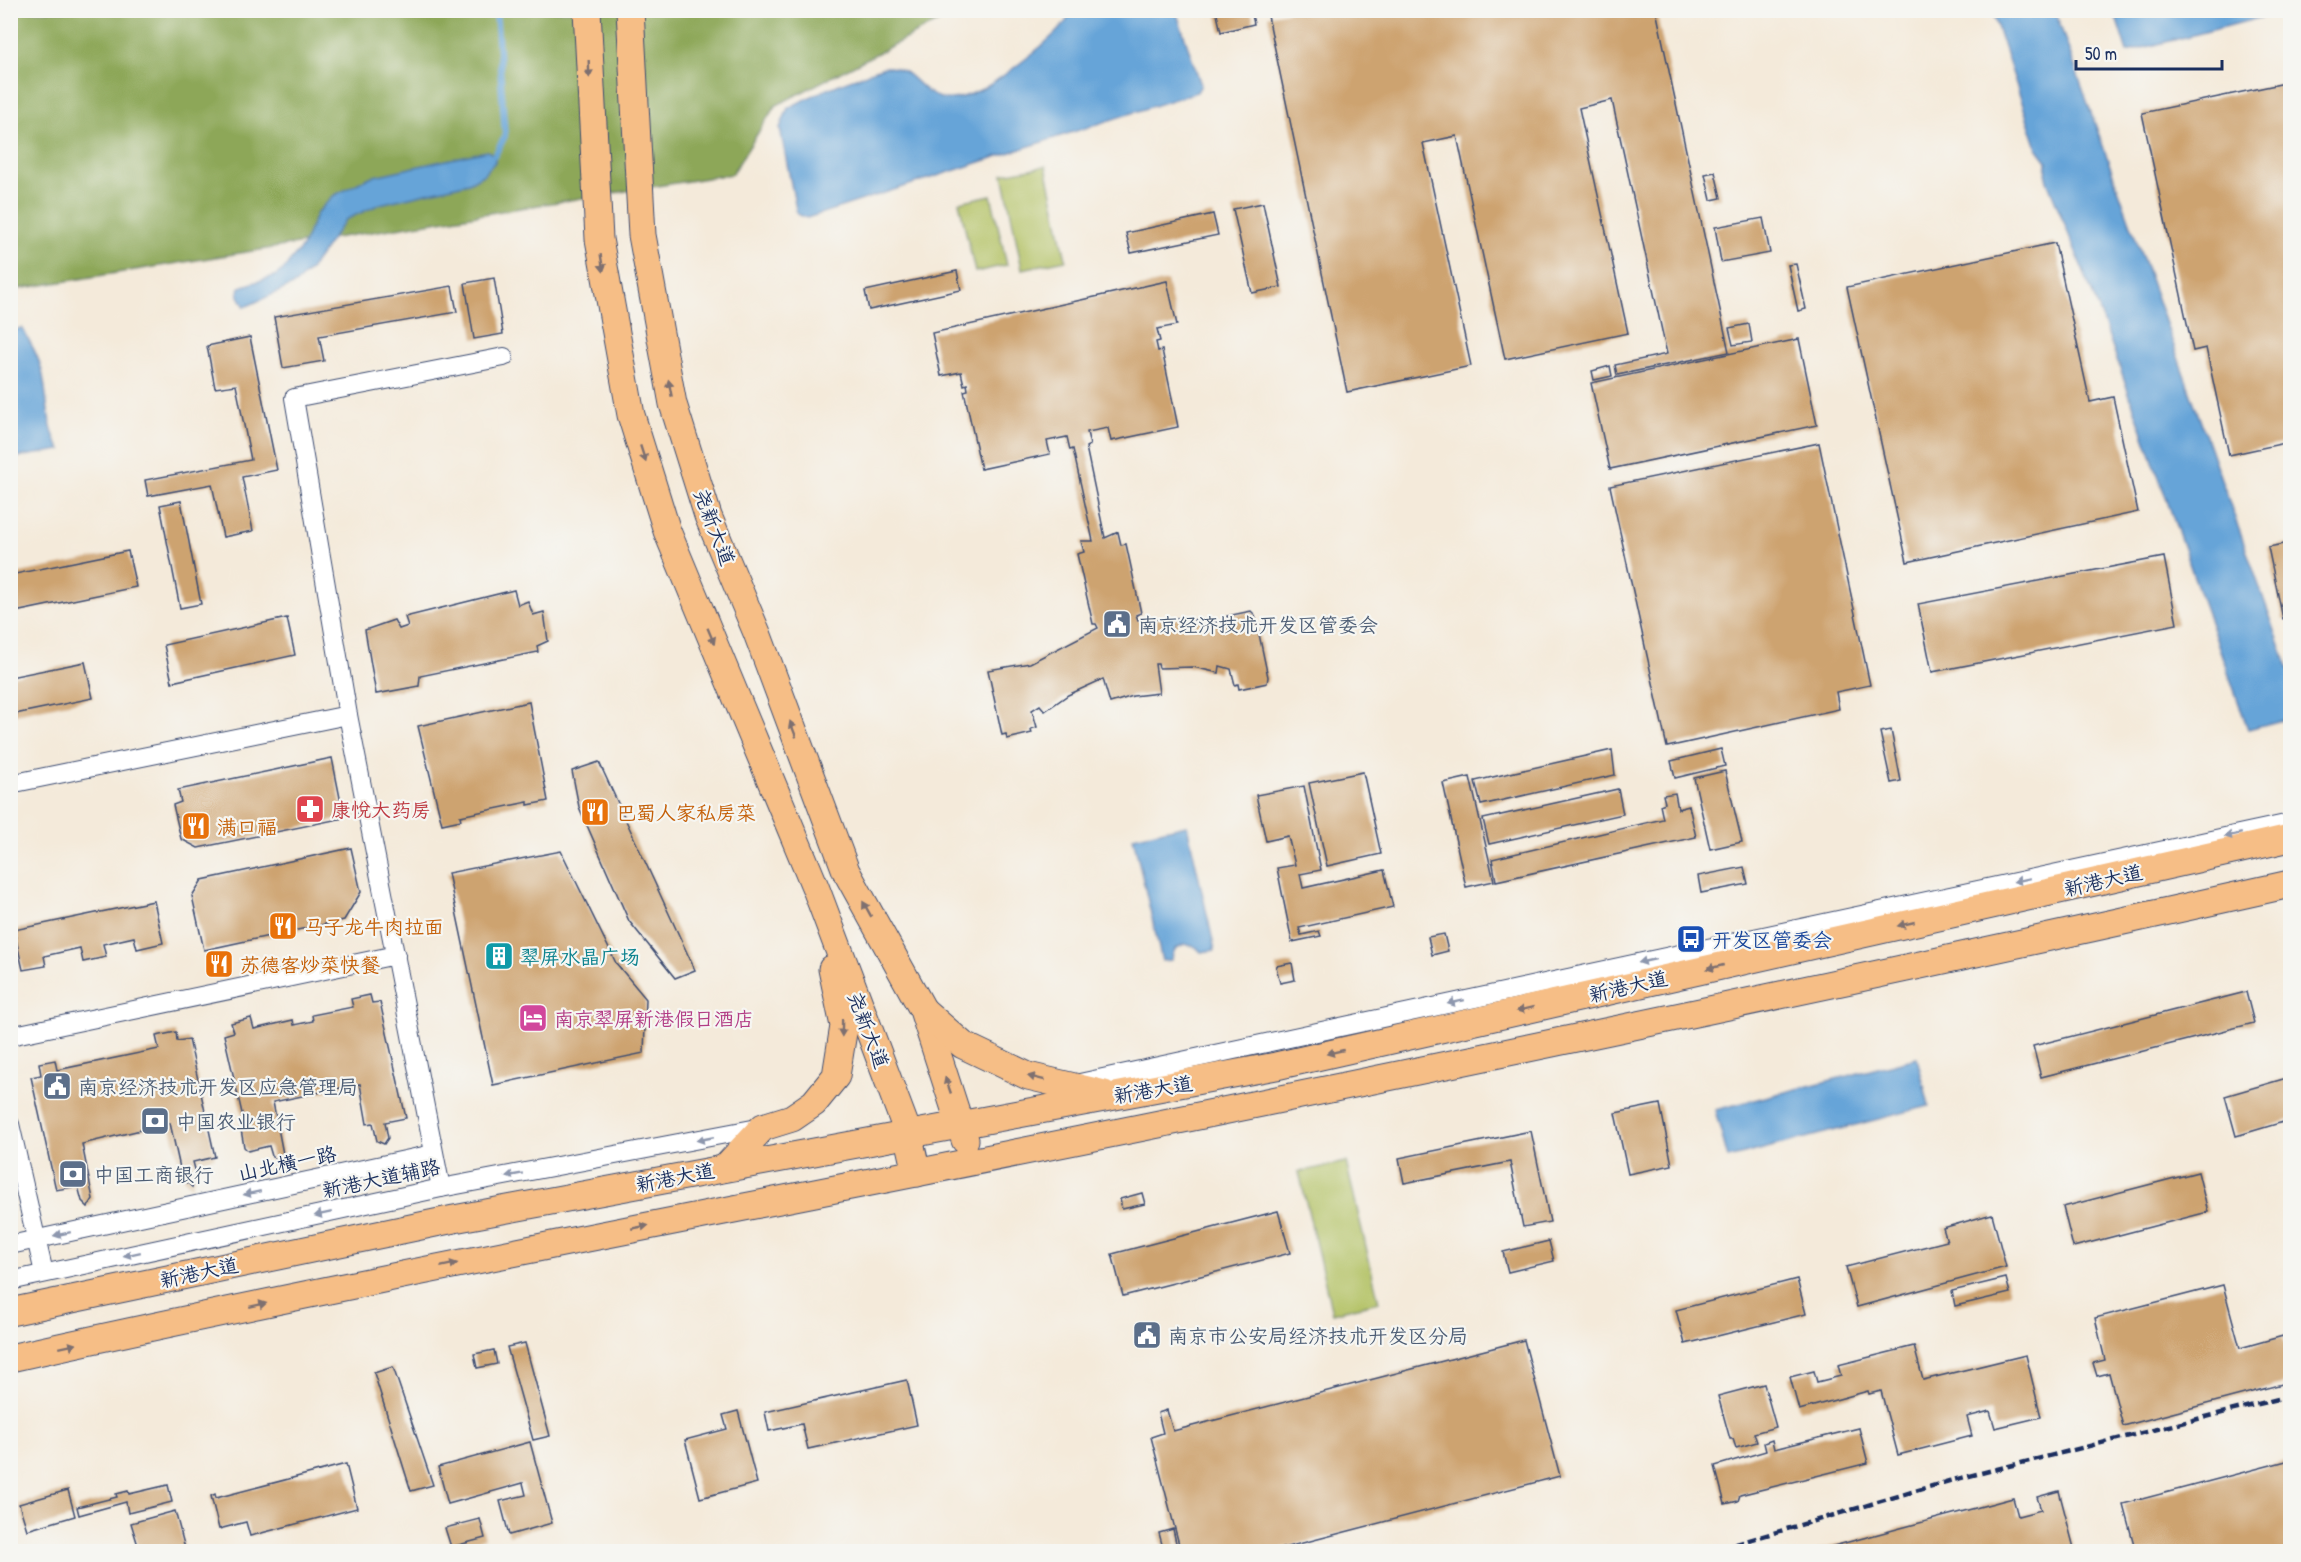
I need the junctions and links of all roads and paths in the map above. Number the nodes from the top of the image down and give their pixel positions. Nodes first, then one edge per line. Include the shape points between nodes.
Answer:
1 (587, 10) edge
2 (630, 10) edge
3 (504, 357) dead end
4 (348, 714) junction
5 (10, 784) edge
6 (2290, 823) edge
7 (2290, 838) edge
8 (2290, 884) edge
9 (816, 889) junction
10 (396, 955) junction
11 (923, 1010) junction
12 (10, 1036) edge
13 (1067, 1085) junction
14 (1114, 1096) junction
15 (961, 1123) junction
16 (10, 1124) edge
17 (763, 1128) junction
18 (908, 1133) junction
19 (433, 1154) junction
20 (971, 1162) junction
21 (725, 1168) junction
22 (917, 1173) junction
23 (441, 1188) junction
24 (37, 1240) junction
25 (10, 1245) edge
26 (44, 1273) junction
27 (10, 1281) edge
28 (10, 1312) edge
29 (10, 1358) edge

1 -> 9 main road, 尧新大道 via 598,239 631,415 667,531
11 -> 2 main road, 尧新大道 via 846,871 757,633 708,516 673,404 642,235
3 - 4 street via 294,398
4 - 5 street
4 - 10 street
6 -> 13 street
7 -> 14 main road, 新港大道 via 1276,1066
8 - 20 main road, 新港大道 via 1955,959
9 -> 17 main road, 尧新大道 via 844,1026 836,1076 814,1103 792,1118
9 - 18 main road, 尧新大道
10 - 12 street
10 - 19 street
13 -> 11 main road, 尧新大道 via 1028,1076 963,1045
15 -> 11 main road, 尧新大道
13 - 14 main road, 尧新大道
14 - 15 main road, 新港大道
15 - 18 main road, 新港大道
15 - 20 main road, 尧新大道
16 - 24 street
17 - 21 main road, 尧新大道
17 -> 23 street, 新港大道辅路
18 - 21 main road, 新港大道
18 - 22 main road, 尧新大道
19 - 23 street
19 -> 24 street, 山北横一路
20 - 22 main road, 新港大道
21 - 28 main road, 新港大道 via 454,1219
29 -> 22 main road, 新港大道 via 468,1261
23 -> 26 street, 新港大道辅路
24 - 25 street, 山北横一路
24 - 26 street
26 - 27 street, 新港大道辅路

